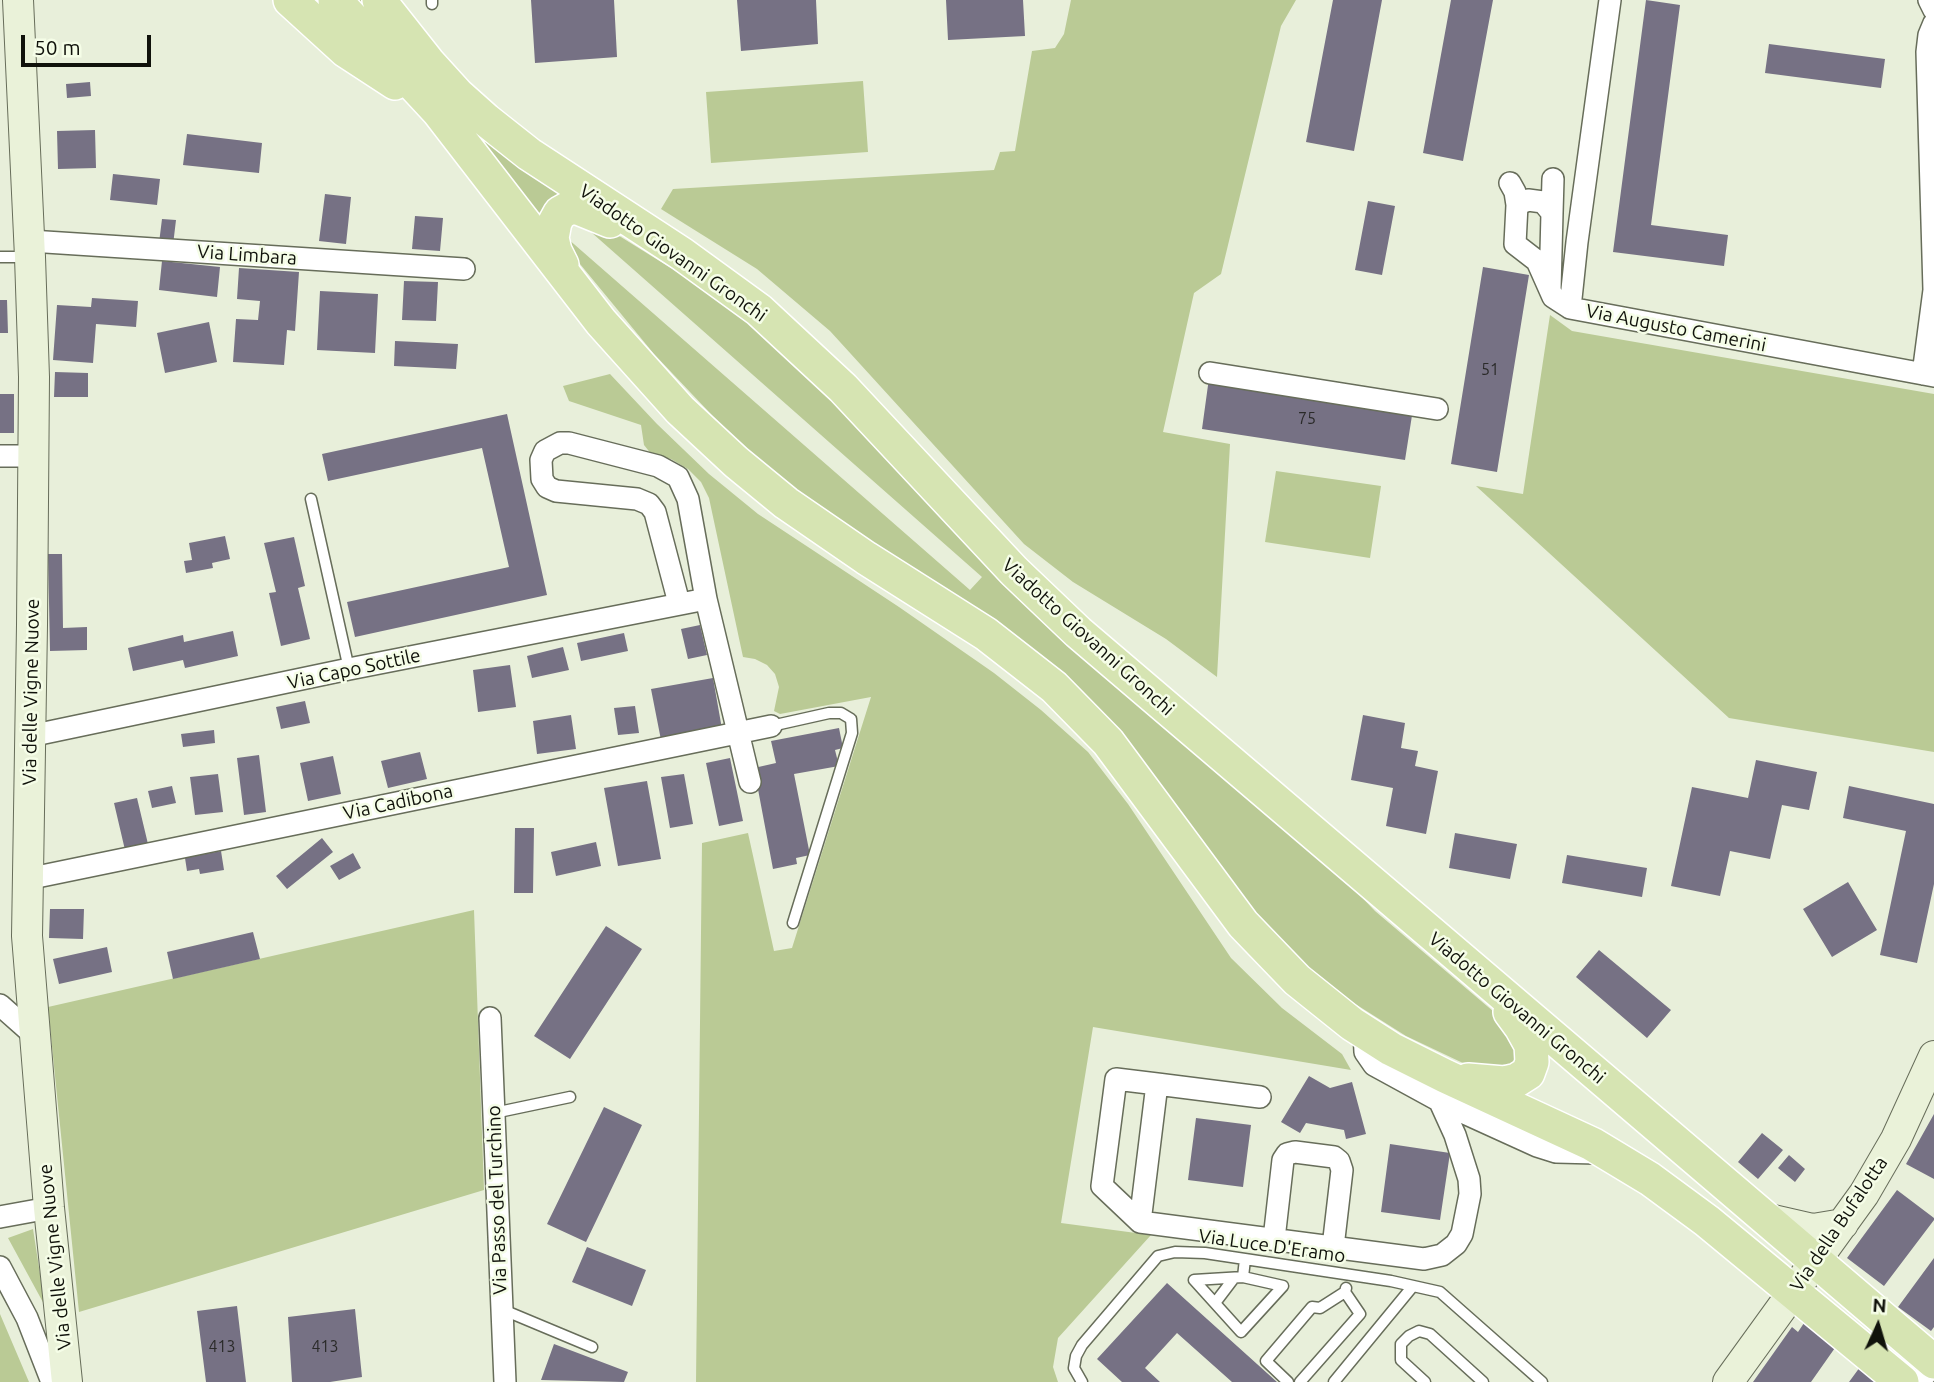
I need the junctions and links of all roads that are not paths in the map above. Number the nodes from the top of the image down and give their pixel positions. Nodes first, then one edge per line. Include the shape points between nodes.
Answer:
1 (18, 0) edge
2 (290, 0) edge
3 (335, 0) edge
4 (1610, 0) edge
5 (1929, 0) edge
6 (380, 1) edge
7 (1934, 10) edge
8 (1934, 23) edge
9 (438, 111) junction
10 (1553, 179) dead end
11 (1510, 183) dead end
12 (1517, 205) junction
13 (1552, 213) junction
14 (30, 249) junction
15 (682, 254) junction
16 (0, 257) edge
17 (464, 270) dead end
18 (1550, 290) junction
19 (1570, 308) junction
20 (601, 322) junction
21 (1210, 373) dead end
22 (1928, 375) edge
23 (1437, 409) dead end
24 (0, 456) edge
25 (34, 456) junction
26 (311, 499) dead end
27 (706, 599) junction
28 (679, 603) junction
29 (349, 669) junction
30 (771, 726) joint
31 (738, 733) junction
32 (30, 736) junction
33 (750, 782) dead end
34 (27, 879) junction
35 (793, 923) dead end
36 (1455, 956) junction
37 (0, 1005) edge
38 (491, 1018) dead end
39 (1364, 1032) junction
40 (35, 1035) junction
41 (1934, 1056) edge
42 (1422, 1065) junction
43 (1157, 1084) junction
44 (570, 1097) dead end
45 (1260, 1097) dead end
46 (1440, 1102) junction
47 (494, 1113) junction
48 (1495, 1127) junction
49 (1608, 1153) junction
50 (1465, 1167) junction
51 (49, 1208) junction
52 (0, 1217) edge
53 (1765, 1218) junction
54 (1139, 1222) junction
55 (1843, 1224) junction
56 (1274, 1239) junction
57 (1334, 1247) junction
58 (1245, 1259) junction
59 (1816, 1261) junction
60 (0, 1267) edge
61 (1346, 1274) junction
62 (1239, 1278) junction
63 (1413, 1286) junction
64 (1345, 1292) junction
65 (1793, 1292) junction
66 (1215, 1303) junction
67 (502, 1309) junction
68 (592, 1347) dead end
69 (1934, 1363) edge
70 (1530, 1371) junction
71 (52, 1382) edge
72 (67, 1382) edge
73 (505, 1382) edge
74 (1082, 1382) edge
75 (1288, 1382) edge
76 (1300, 1382) edge
77 (1334, 1382) edge
78 (1425, 1382) edge
79 (1483, 1382) edge
80 (1521, 1382) edge
81 (1542, 1382) edge
82 (1728, 1382) edge
83 (1902, 1382) edge
84 (1919, 1382) edge

1 - 14 street, Via delle Vigne Nuove
2 - 9 main road via 346,51
3 - 9 main road
4 - 19 street, Via Augusto Camerini
5 - 7 street
6 - 15 main road, Viadotto Giovanni Gronchi via 428,62 486,120 544,164
8 - 22 street, Via Augusto Camerini via 1927,52 1934,290
9 - 20 main road
10 - 13 street
11 - 12 street
12 - 13 street via 1539,200
12 - 18 street via 1515,244 1537,261
13 - 18 street
14 - 16 lane
14 - 17 street, Via Limbara
14 - 25 street, Via delle Vigne Nuove
15 - 20 main road via 583,209 560,213 552,233 557,258
15 - 36 main road, Viadotto Giovanni Gronchi via 759,310 810,355 1065,620
18 - 19 street
19 - 22 street, Via Augusto Camerini
20 - 39 main road via 680,410 754,477 835,537 986,634 1054,687 1118,755 1265,948 1297,980
21 - 23 street
24 - 25 street
25 - 32 street, Via delle Vigne Nuove
26 - 29 lane
27 - 28 street, Via Capo Sottile
27 - 28 street via 688,499 678,477 658,466 569,443 545,451 540,469 547,487 637,499 653,508
27 - 31 street
28 - 29 street, Via Capo Sottile
29 - 32 street, Via Capo Sottile
30 - 31 street, Via Cadibona
30 - 35 lane via 829,713 851,719 852,733
31 - 33 street
31 - 34 street, Via Cadibona
32 - 34 street, Via delle Vigne Nuove
34 - 40 street, Via delle Vigne Nuove via 27,950
36 - 42 main road via 1521,1027 1531,1045 1531,1068 1517,1080 1494,1084
36 - 53 main road, Viadotto Giovanni Gronchi
37 - 40 street
38 - 47 street, Via Passo del Turchino
39 - 42 main road
39 - 46 street via 1369,1059
40 - 51 street, Via delle Vigne Nuove
41 - 55 street, Via della Bufalotta via 1896,1139
42 - 49 main road
43 - 45 street
43 - 54 street
43 - 54 street via 1116,1079 1102,1186
44 - 47 lane
46 - 48 street
46 - 50 street
47 - 67 street, Via Passo del Turchino
48 - 49 street via 1556,1152
48 - 50 street via 1481,1131 1469,1144
49 - 65 main road via 1692,1209
50 - 57 street via 1470,1194 1462,1234 1442,1255 1424,1259
51 - 52 street
51 - 72 street, Via delle Vigne Nuove
53 - 55 street via 1813,1229
53 - 59 main road, Viadotto Giovanni Gronchi
54 - 56 street
55 - 59 street, Via della Bufalotta
56 - 57 street
56 - 57 street via 1287,1154 1334,1157 1342,1170
58 - 61 lane, Via Luce D'Eramo
58 - 62 lane
58 - 74 lane, Via Luce D'Eramo via 1195,1252 1158,1256 1076,1356 1074,1368
59 - 65 street, Via della Bufalotta
59 - 69 main road, Viadotto Giovanni Gronchi
60 - 71 street via 30,1324
61 - 63 lane, Via Luce D'Eramo
61 - 64 lane
62 - 66 lane
62 - 66 lane via 1194,1280
62 - 66 lane via 1283,1286 1241,1332
63 - 70 lane, Via Luce D'Eramo via 1440,1292
63 - 77 lane
64 - 75 lane via 1320,1308 1311,1307 1266,1361
64 - 76 lane via 1360,1314
65 - 82 street, Via della Bufalotta
65 - 83 main road
67 - 68 lane
67 - 73 street, Via Passo del Turchino
69 - 84 street
70 - 80 lane
70 - 81 lane, Via Luce D'Eramo
78 - 79 lane via 1401,1360 1401,1344 1419,1331 1430,1334

